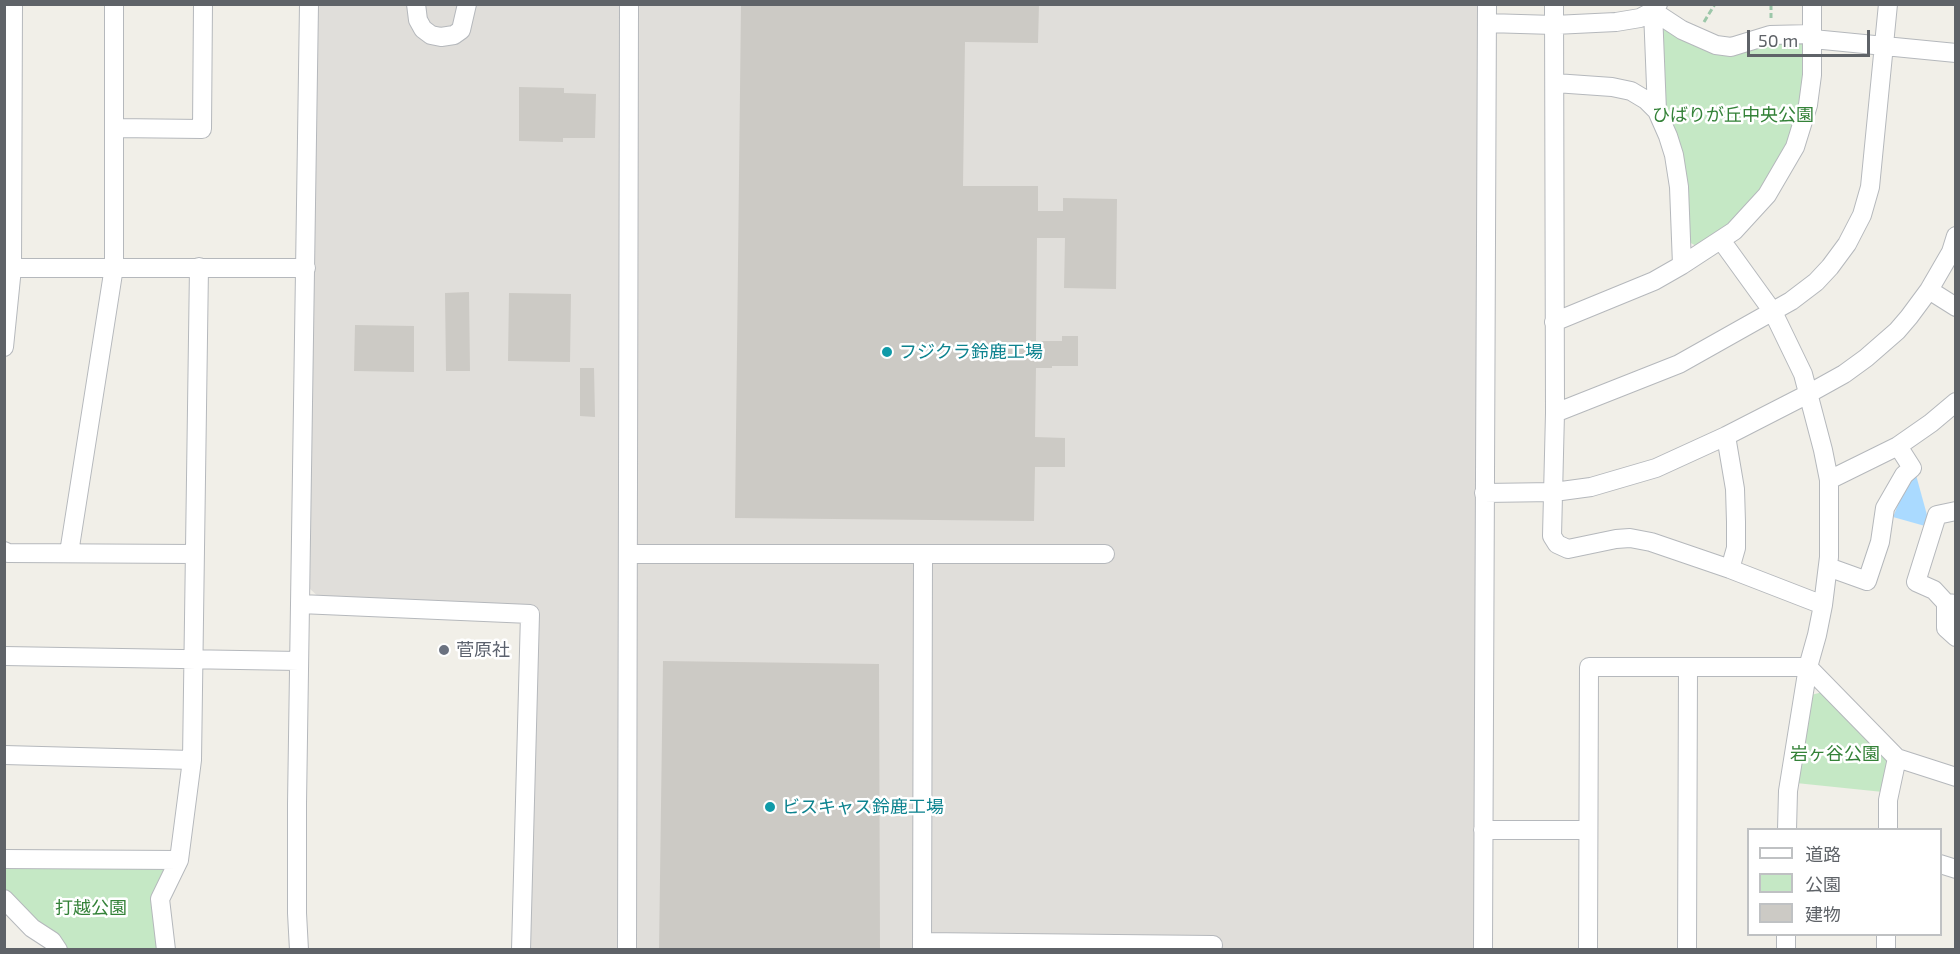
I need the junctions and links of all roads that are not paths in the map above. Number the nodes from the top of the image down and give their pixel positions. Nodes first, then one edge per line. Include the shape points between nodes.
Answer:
1 (13, 4) edge
2 (114, 4) edge
3 (203, 4) edge
4 (309, 4) edge
5 (416, 4) edge
6 (467, 4) edge
7 (630, 4) edge
8 (1554, 4) edge
9 (1812, 4) edge
10 (1888, 4) edge
11 (1656, 8) edge
12 (1487, 14) edge
13 (1554, 25) junction
14 (1813, 37) junction
15 (1884, 45) junction
16 (1956, 53) edge
17 (1555, 83) junction
18 (1657, 111) junction
19 (115, 128) junction
20 (1956, 236) edge
21 (1721, 240) junction
22 (1682, 265) junction
23 (114, 267) junction
24 (199, 267) junction
25 (8, 268) edge
26 (306, 268) junction
27 (1929, 290) junction
28 (1956, 307) edge
29 (1773, 312) junction
30 (1554, 322) junction
31 (4, 347) edge
32 (1808, 394) junction
33 (1956, 402) edge
34 (1555, 413) junction
35 (1726, 436) junction
36 (1898, 446) junction
37 (1829, 480) junction
38 (1554, 492) junction
39 (1484, 493) junction
40 (1956, 511) edge
41 (4, 551) edge
42 (69, 553) junction
43 (195, 554) junction
44 (628, 554) junction
45 (923, 554) junction
46 (1105, 554) dead end
47 (1828, 567) junction
48 (1730, 569) junction
49 (300, 604) junction
50 (1951, 604) edge
51 (1822, 605) junction
52 (1956, 637) edge
53 (4, 656) edge
54 (194, 659) junction
55 (298, 661) junction
56 (1808, 667) junction
57 (1688, 668) junction
58 (4, 755) edge
59 (1897, 758) junction
60 (192, 760) junction
61 (1956, 777) edge
62 (1787, 828) edge
63 (1888, 828) edge
64 (1483, 830) junction
65 (1588, 830) junction
66 (4, 859) edge
67 (179, 860) junction
68 (4, 898) edge
69 (922, 946) edge
70 (58, 950) edge
71 (166, 950) edge
72 (299, 950) edge
73 (521, 950) edge
74 (627, 950) edge
75 (1212, 950) edge
76 (1483, 950) edge
77 (1587, 950) edge
78 (1687, 950) edge

1 - 25 street
2 - 19 street
3 - 19 street via 202,129
4 - 26 street
5 - 6 street via 423,29 441,38 461,30
7 - 44 street
8 - 13 street
9 - 14 street
10 - 15 street
11 - 13 street via 1640,18 1616,22
11 - 14 street via 1682,30 1716,45 1731,47 1770,35
11 - 18 street
12 - 13 street
12 - 39 street
13 - 17 street
14 - 15 street
14 - 21 street via 1808,105 1795,147 1767,195
15 - 16 street
15 - 29 street via 1873,164 1862,215 1830,267 1816,282
17 - 18 street via 1631,91
17 - 30 street
18 - 22 street via 1674,155
19 - 23 street
20 - 27 street
21 - 22 street
21 - 29 street
22 - 30 street
23 - 24 street
23 - 25 street
23 - 42 street
24 - 26 street
24 - 43 street
25 - 31 street
26 - 49 street
27 - 28 street
27 - 32 street via 1910,317 1882,345 1844,374
29 - 32 street via 1803,374
29 - 34 street via 1679,364
30 - 34 street
32 - 35 street
32 - 37 street
33 - 36 street
34 - 38 street
35 - 38 street via 1656,468 1591,487
35 - 48 street via 1736,522 1736,548
36 - 37 street
36 - 47 street via 1912,468 1885,508 1867,581
37 - 47 street
38 - 39 street
38 - 48 street via 1552,536 1557,544 1568,549 1630,538
39 - 64 street
40 - 50 street via 1937,515 1916,582
41 - 42 street
42 - 43 street
43 - 54 street
44 - 45 street
44 - 74 street
45 - 46 street
45 - 69 street
47 - 51 street
48 - 51 street
49 - 55 street
49 - 73 street via 530,614
50 - 52 street via 1946,628
51 - 56 street
53 - 54 street
54 - 55 street
54 - 60 street
55 - 72 street
56 - 57 street
56 - 59 street
56 - 62 street via 1788,791
57 - 65 street via 1589,667
57 - 78 street
58 - 60 street
59 - 61 street
59 - 63 street via 1888,800
60 - 67 street
64 - 65 street
64 - 76 street
65 - 77 street
66 - 67 street
67 - 71 street via 160,899
68 - 70 street
69 - 75 street via 1212,945

